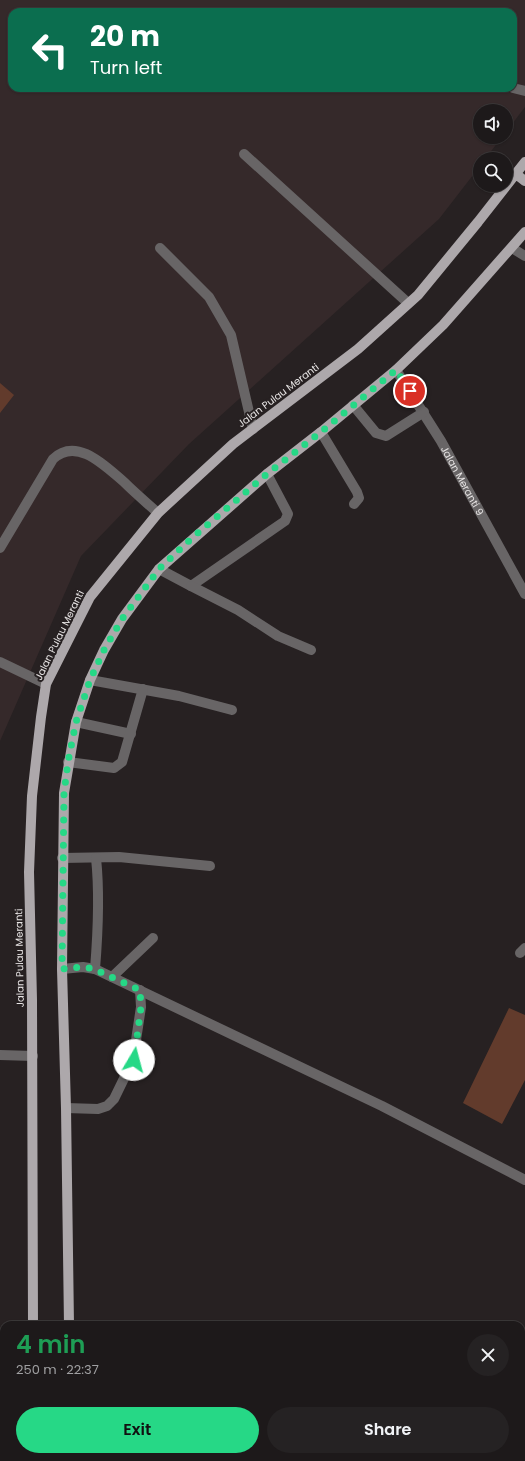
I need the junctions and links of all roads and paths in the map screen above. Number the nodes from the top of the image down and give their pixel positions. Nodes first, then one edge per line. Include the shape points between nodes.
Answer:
1 (244, 154) dead end
2 (525, 162) edge
3 (516, 174) junction
4 (525, 181) edge
5 (525, 232) edge
6 (160, 248) dead end
7 (512, 248) junction
8 (525, 256) edge
9 (408, 303) junction
10 (396, 370) junction
11 (353, 405) junction
12 (424, 412) junction
13 (253, 429) junction
14 (321, 432) junction
15 (267, 474) junction
16 (354, 504) dead end
17 (158, 513) junction
18 (0, 548) edge
19 (159, 569) junction
20 (191, 586) junction
21 (525, 594) edge
22 (312, 650) dead end
23 (0, 662) edge
24 (90, 680) junction
25 (46, 684) junction
26 (143, 689) junction
27 (232, 710) dead end
28 (76, 722) junction
29 (131, 734) junction
30 (68, 762) junction
31 (62, 858) junction
32 (96, 858) junction
33 (210, 866) dead end
34 (153, 938) dead end
35 (62, 969) junction
36 (94, 969) junction
37 (112, 977) junction
38 (140, 990) junction
39 (0, 1055) edge
40 (33, 1056) junction
41 (66, 1108) junction
42 (525, 1180) edge
43 (33, 1321) edge
44 (69, 1321) edge

1 - 9 street
2 - 3 main road, Jalan Pulau Meranti
3 - 4 main road
3 - 9 main road, Jalan Pulau Meranti
5 - 7 main road
6 - 13 street via 210,297 231,335
7 - 8 street
7 - 10 main road via 443,325
9 - 13 main road, Jalan Pulau Meranti via 358,349
10 - 11 main road
10 - 12 street, Jalan Meranti 9
11 - 12 street via 376,433 386,436
11 - 14 main road
12 - 21 street, Jalan Meranti 9
13 - 17 main road, Jalan Pulau Meranti via 233,444
14 - 15 main road
14 - 16 street via 357,492 359,498
15 - 19 main road
15 - 20 street via 288,514 285,521
17 - 18 street via 98,460 82,452 65,451 53,459
17 - 25 main road, Jalan Pulau Meranti via 90,597
19 - 20 street
19 - 24 main road via 122,619
20 - 22 street via 238,610 278,636
23 - 25 street
24 - 26 street
24 - 28 main road
25 - 40 main road, Jalan Pulau Meranti via 32,796 29,872
26 - 27 street
26 - 29 street
28 - 29 street
28 - 30 main road
29 - 30 street via 122,762 114,768
30 - 31 main road via 64,793
31 - 32 street
31 - 35 main road
32 - 33 street
32 - 36 street via 98,930
34 - 37 street
35 - 36 street
35 - 41 main road
36 - 37 street
37 - 38 street
38 - 41 street via 141,1007 134,1060 114,1100 98,1109
38 - 42 street via 382,1106
39 - 40 street
40 - 43 main road, Jalan Pulau Meranti
41 - 44 main road

